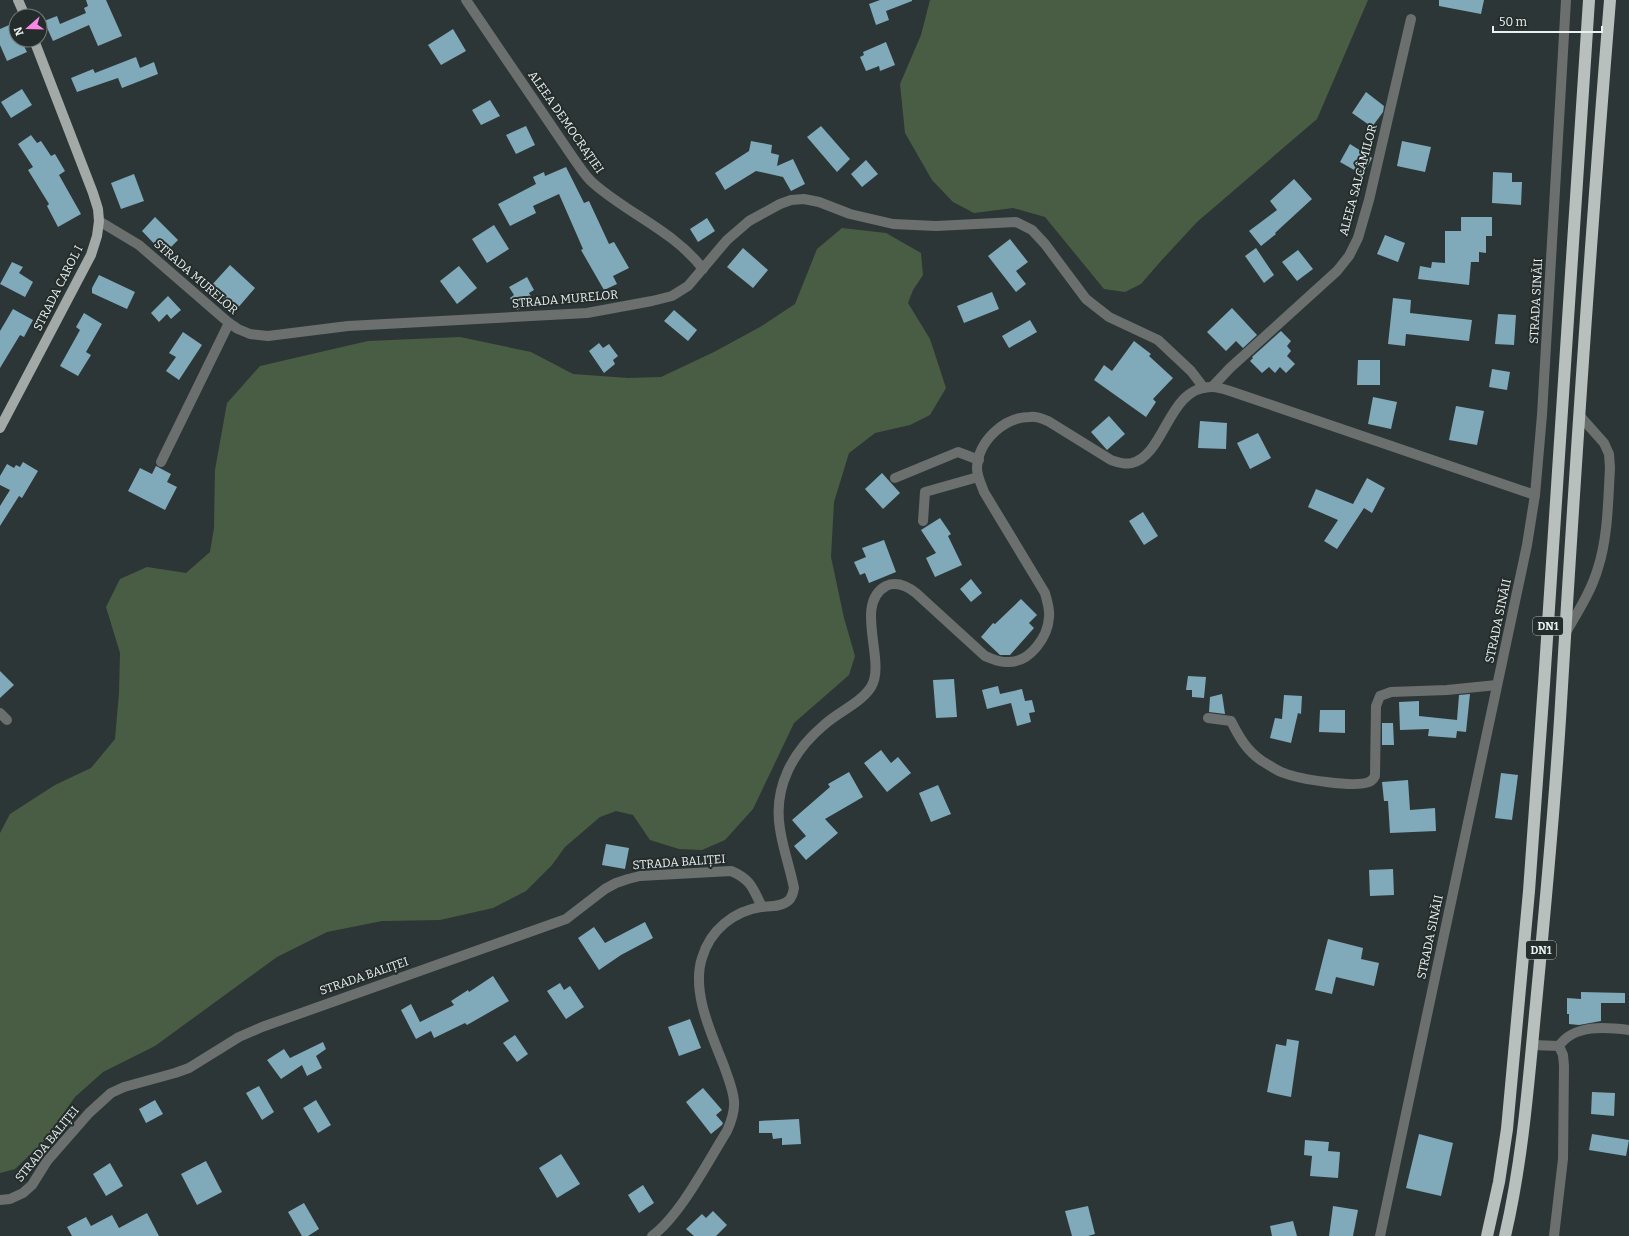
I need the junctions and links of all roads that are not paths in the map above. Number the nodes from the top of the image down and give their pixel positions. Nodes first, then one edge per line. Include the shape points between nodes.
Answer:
1 (466, 0) edge
2 (1566, 0) edge
3 (1589, 0) edge
4 (1610, 0) edge
5 (1411, 18) dead end
6 (37, 48) edge
7 (99, 221) junction
8 (703, 269) junction
9 (229, 323) junction
10 (1208, 387) junction
11 (1580, 416) junction
12 (0, 428) edge
13 (979, 460) junction
14 (161, 462) dead end
15 (978, 477) junction
16 (895, 478) dead end
17 (1535, 495) junction
18 (923, 521) dead end
19 (1565, 634) junction
20 (1498, 685) junction
21 (1208, 718) dead end
22 (762, 907) junction
23 (1629, 1030) edge
24 (1532, 1044) junction
25 (1559, 1046) junction
26 (0, 1200) edge
27 (652, 1236) edge
28 (1380, 1236) edge
29 (1487, 1236) edge
30 (1505, 1236) edge
31 (1554, 1236) edge

1 - 8 street, ALEEA DEMOCRAȚIEI via 591,181 679,243
2 - 17 street, STRADA SINĂII
3 - 29 highway, DN1 via 1529,891 1507,1129
4 - 11 highway, DN1
5 - 10 street, ALEEA SALCÂMILOR via 1369,200 1358,238 1349,256 1337,271
6 - 7 main road, STRADA CAROL I via 93,193
7 - 9 street, STRADA MURELOR via 139,245
7 - 12 main road, STRADA CAROL I via 91,255
8 - 9 street, STRADA MURELOR via 688,286 672,296 587,313 348,326 268,336 250,334
8 - 10 street, STRADA MURELOR via 727,240 749,221 791,200 819,202 850,214 893,224 936,226 1016,222 1032,230 1045,244 1086,299 1109,317 1158,340
9 - 14 street
10 - 13 street, ALEEA SALCÂMILOR via 1194,391 1185,398 1151,448 1142,458 1132,463 1122,464 1111,460 1048,421 1030,416 1013,420 990,436
10 - 17 street via 1230,391
11 - 19 highway, DN1
11 - 19 street via 1604,444 1609,454 1610,468 1603,550 1583,604
13 - 15 street, ALEEA SALCÂMILOR
13 - 16 street via 958,452
15 - 18 street via 925,492
15 - 22 street via 984,492 1045,592 1049,617 1041,641 1019,661 998,662 985,656 908,587 890,584 883,588 877,594 872,610 876,673 871,687 862,697 810,736 790,766 782,786 778,809 794,888 792,898 781,905
17 - 20 street, STRADA SINĂII
19 - 24 highway, DN1 via 1555,799
20 - 21 street via 1391,692 1380,696 1376,706 1375,776 1362,783 1327,782 1284,773 1262,761 1246,747 1231,720
20 - 28 street, STRADA SINĂII
22 - 26 street, STRADA BALIȚEI via 748,880 731,871 640,876 616,883 566,918 262,1026 189,1068 111,1093 89,1113 47,1160 32,1185 23,1193
22 - 27 street via 738,914 726,921 711,938 702,957 698,972 700,996 706,1021 732,1088 732,1118 727,1131 683,1201 670,1219
23 - 25 street via 1594,1028 1577,1032 1564,1039
24 - 25 street
24 - 30 highway, DN1 via 1523,1132
25 - 31 street via 1564,1066 1562,1159

